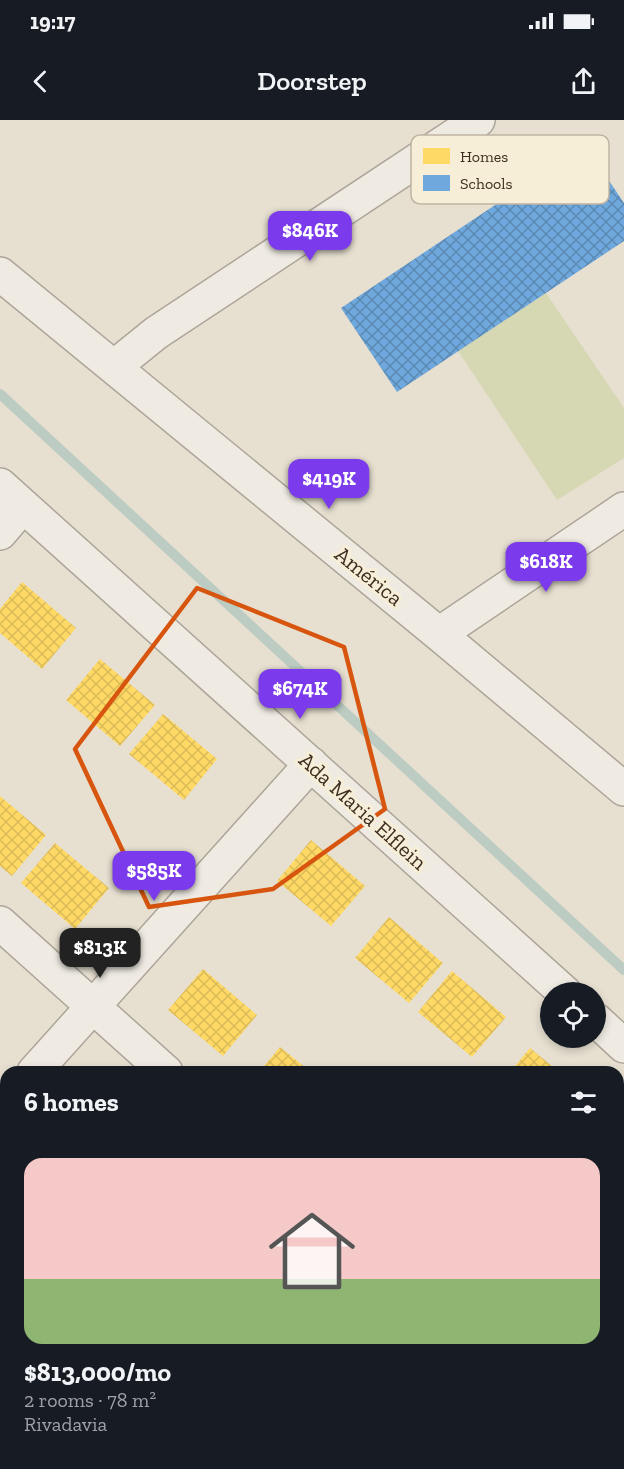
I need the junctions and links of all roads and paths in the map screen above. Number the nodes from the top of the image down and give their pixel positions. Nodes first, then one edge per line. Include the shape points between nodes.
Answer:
1 (478, 120) edge
2 (455, 135) edge
3 (411, 164) edge
4 (0, 274) edge
5 (114, 367) junction
6 (12, 495) edge
7 (624, 509) edge
8 (0, 533) edge
9 (439, 634) junction
10 (311, 764) junction
11 (624, 789) edge
12 (0, 923) edge
13 (553, 982) edge
14 (93, 1007) junction
15 (606, 1029) edge
16 (624, 1046) edge
17 (39, 1066) edge
18 (159, 1066) edge

1 - 2 street
3 - 5 street via 156,333
4 - 5 street, América
5 - 9 street, América
6 - 8 street
6 - 10 street, Ada Maria Elflein
7 - 9 street
9 - 11 street, América
10 - 13 street, Ada Maria Elflein
10 - 14 street
12 - 14 street
14 - 17 street
14 - 18 street
15 - 16 street

